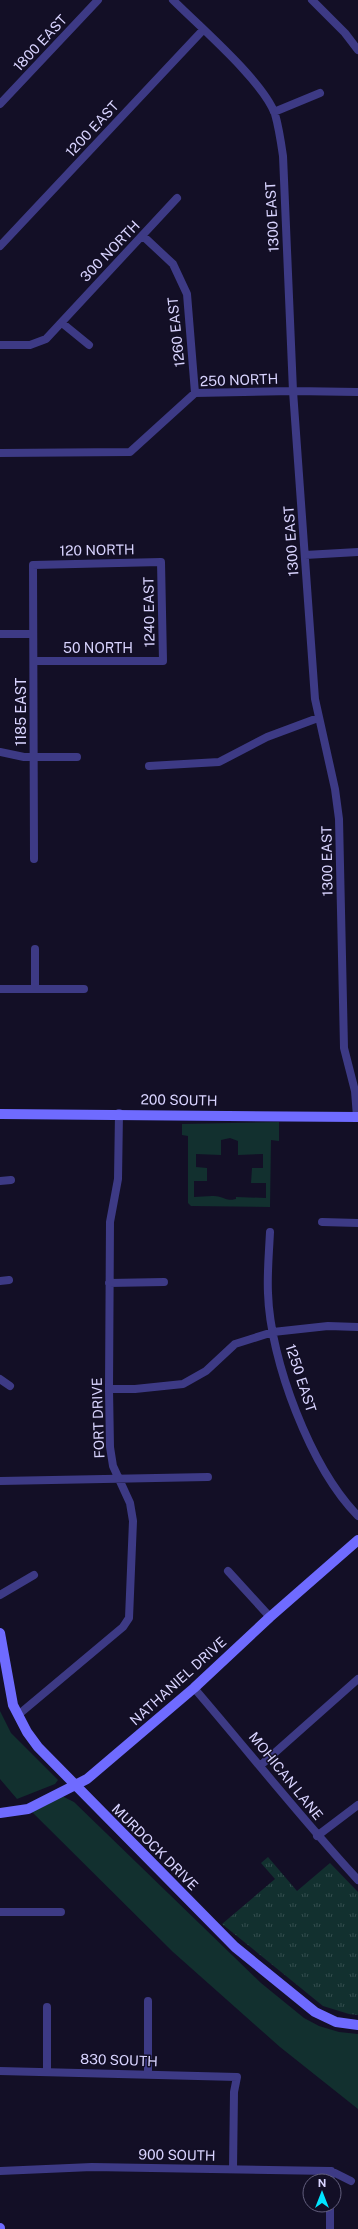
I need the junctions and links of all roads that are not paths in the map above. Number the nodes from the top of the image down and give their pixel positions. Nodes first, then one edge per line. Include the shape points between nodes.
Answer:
1 (98, 0) edge
2 (173, 0) edge
3 (312, 0) edge
4 (203, 30) junction
5 (358, 50) edge
6 (320, 93) dead end
7 (0, 104) edge
8 (274, 112) junction
9 (177, 198) dead end
10 (143, 236) junction
11 (0, 246) edge
12 (62, 322) junction
13 (0, 345) edge
14 (89, 345) dead end
15 (294, 391) junction
16 (358, 392) edge
17 (195, 393) junction
18 (0, 453) edge
19 (358, 552) edge
20 (305, 556) junction
21 (161, 562) joint
22 (33, 565) joint
23 (0, 634) edge
24 (33, 634) junction
25 (34, 661) junction
26 (163, 661) joint
27 (318, 718) junction
28 (0, 752) edge
29 (33, 757) junction
30 (77, 757) dead end
31 (149, 766) dead end
32 (34, 859) dead end
33 (35, 949) dead end
34 (0, 989) edge
35 (35, 989) junction
36 (84, 989) dead end
37 (119, 1113) junction
38 (0, 1114) edge
39 (357, 1117) edge
40 (11, 1180) dead end
41 (0, 1181) edge
42 (322, 1222) dead end
43 (358, 1223) edge
44 (270, 1232) dead end
45 (9, 1280) dead end
46 (0, 1281) edge
47 (164, 1282) dead end
48 (109, 1283) junction
49 (358, 1327) edge
50 (273, 1332) junction
51 (0, 1379) edge
52 (10, 1386) dead end
53 (109, 1389) junction
54 (208, 1477) dead end
55 (118, 1478) junction
56 (0, 1481) edge
57 (358, 1516) edge
58 (358, 1540) edge
59 (228, 1571) dead end
60 (34, 1575) dead end
61 (0, 1595) edge
62 (270, 1617) junction
63 (0, 1633) edge
64 (358, 1679) edge
65 (194, 1688) junction
66 (18, 1715) junction
67 (261, 1765) junction
68 (75, 1786) junction
69 (358, 1805) edge
70 (0, 1813) edge
71 (317, 1836) junction
72 (358, 1880) edge
73 (0, 1912) edge
74 (61, 1912) dead end
75 (148, 2000) dead end
76 (47, 2007) dead end
77 (358, 2025) edge
78 (0, 2071) edge
79 (47, 2071) junction
80 (148, 2074) junction
81 (233, 2169) junction
82 (0, 2171) edge
83 (330, 2171) joint
84 (351, 2181) dead end
85 (330, 2213) edge
86 (330, 2229) edge

1 - 7 street, 1800 EAST
2 - 4 street, 1300 EAST
3 - 5 street
4 - 8 street, 1300 EAST via 256,84
4 - 11 street, 1200 EAST
6 - 8 street
8 - 15 street, 1300 EAST via 283,156
9 - 10 street, 300 NORTH
10 - 12 street, 300 NORTH
10 - 17 street, 1260 EAST via 173,264 187,294
12 - 13 street, 300 NORTH via 46,339 30,345
12 - 14 street
15 - 16 street, 250 NORTH
15 - 17 street, 250 NORTH
15 - 20 street, 1300 EAST
17 - 18 street, 250 NORTH via 130,452
19 - 20 street
20 - 27 street, 1300 EAST
21 - 22 street, 120 NORTH
21 - 26 street, 1240 EAST
22 - 24 street, 1185 EAST
23 - 24 street
24 - 25 street, 1185 EAST
25 - 26 street, 50 NORTH
25 - 29 street, 1185 EAST
27 - 31 street via 267,737 219,762
27 - 39 street, 1300 EAST via 335,789 339,819 344,1048
28 - 29 street
29 - 30 street
29 - 32 street, 1185 EAST
33 - 35 street
34 - 35 street
35 - 36 street
37 - 38 street, 200 SOUTH
37 - 39 street, 200 SOUTH
37 - 48 street, FORT DRIVE via 118,1179 110,1222
40 - 41 street
42 - 43 street
44 - 50 street, 1250 EAST via 268,1294
45 - 46 street
47 - 48 street
48 - 53 street, FORT DRIVE
49 - 50 street via 328,1326
50 - 53 street via 235,1344 206,1371 183,1384
50 - 57 street, 1250 EAST via 288,1391 310,1444 347,1505
51 - 52 street
53 - 55 street, FORT DRIVE via 110,1447
54 - 55 street
55 - 56 street
55 - 66 street, FORT DRIVE via 130,1503 133,1521 129,1618 124,1627
58 - 62 street, NATHANIEL DRIVE
59 - 62 street
60 - 61 street
62 - 65 street, NATHANIEL DRIVE
63 - 66 street, MURDOCK DRIVE via 13,1705
64 - 67 street
65 - 67 street, MOHICAN LANE
65 - 68 street, NATHANIEL DRIVE via 101,1769
66 - 68 street, MURDOCK DRIVE via 38,1747
67 - 71 street, MOHICAN LANE
68 - 70 street, NATHANIEL DRIVE via 28,1809
68 - 77 street, MURDOCK DRIVE via 235,1946 315,2012 336,2022
69 - 71 street
71 - 72 street, MOHICAN LANE
73 - 74 street
75 - 80 street
76 - 79 street
78 - 79 street, 830 SOUTH
79 - 80 street, 830 SOUTH
80 - 81 street, 830 SOUTH via 237,2078 234,2092
81 - 82 street, 900 SOUTH via 92,2167
81 - 83 street, 900 SOUTH
83 - 84 street, 900 SOUTH
85 - 86 street

